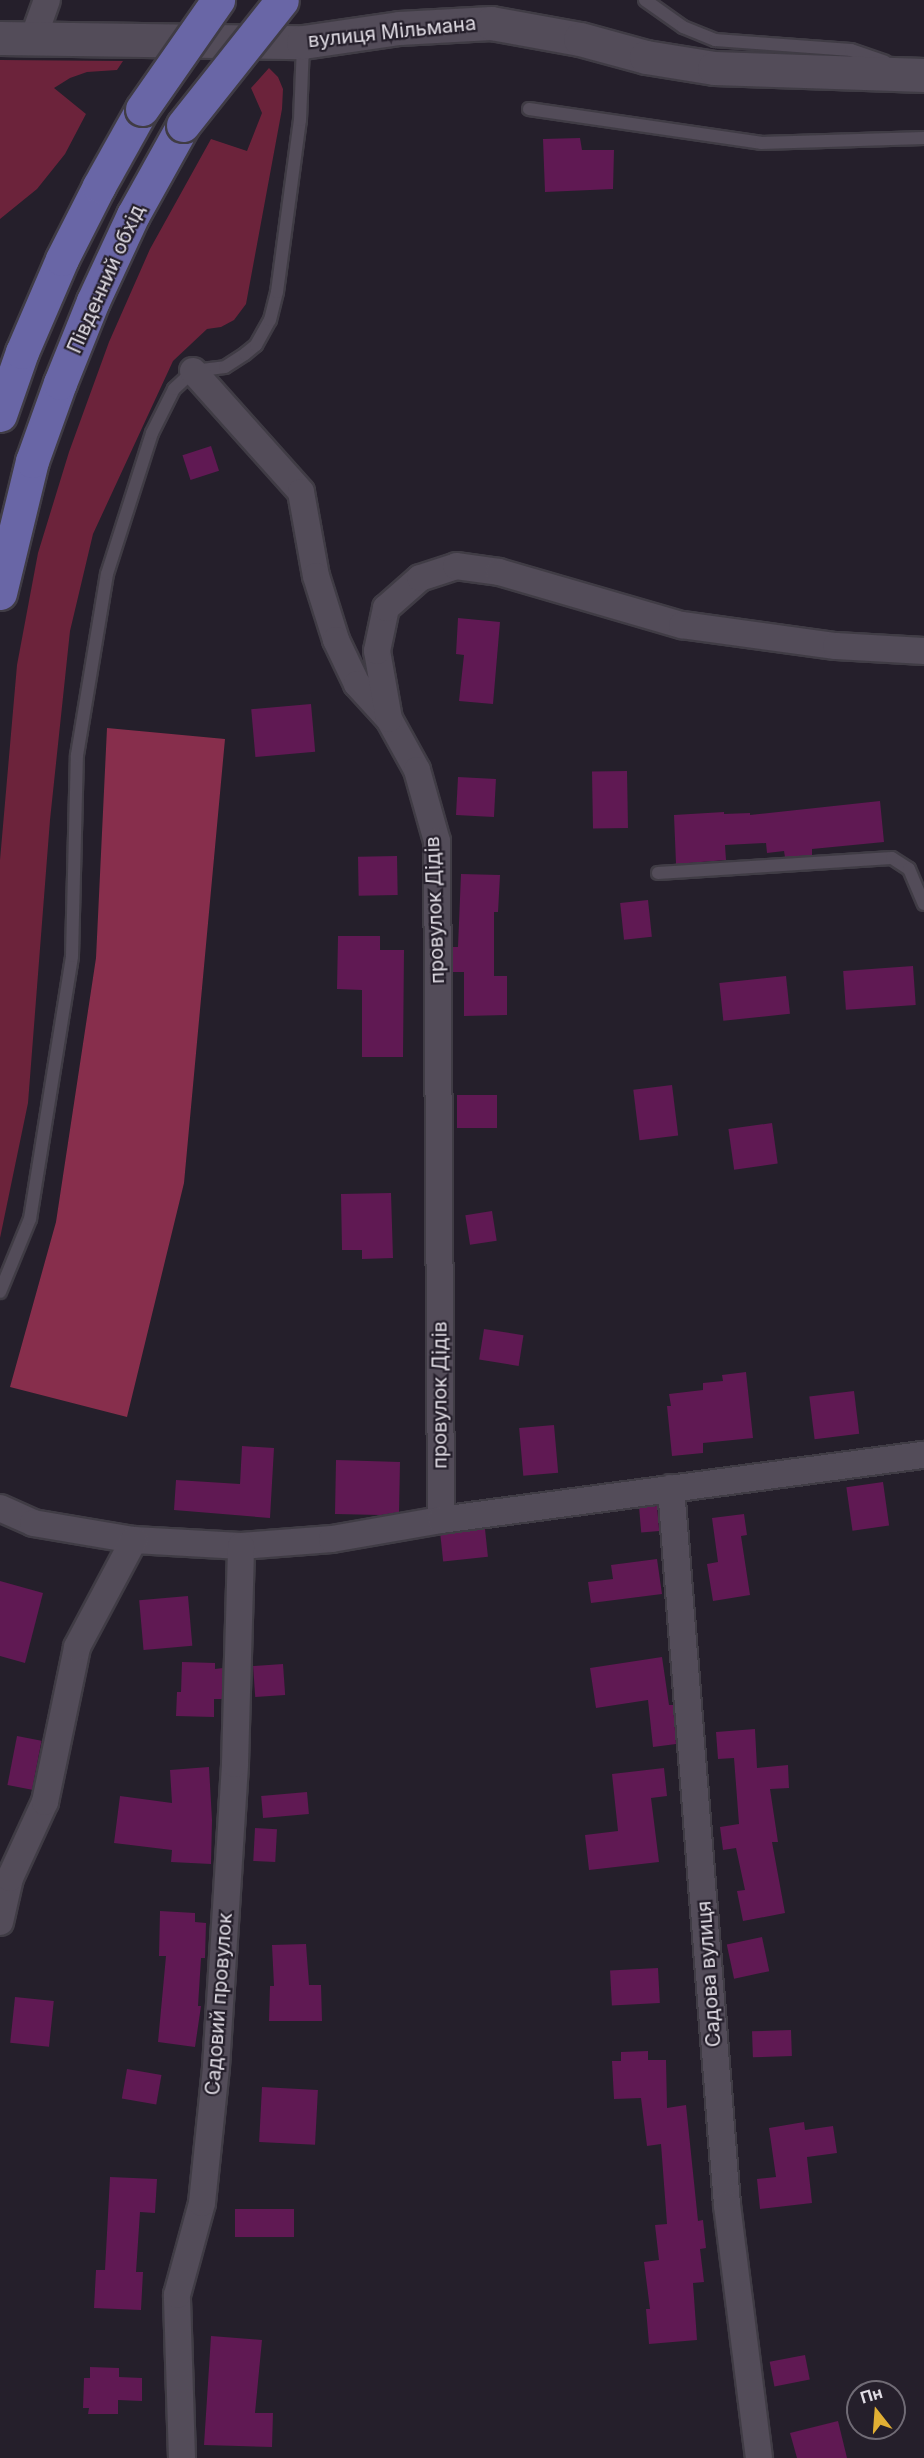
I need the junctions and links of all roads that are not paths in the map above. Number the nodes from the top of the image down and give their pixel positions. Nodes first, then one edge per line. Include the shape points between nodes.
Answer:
1 (47, 0) edge
2 (218, 0) edge
3 (282, 0) edge
4 (645, 0) edge
5 (0, 38) edge
6 (33, 39) junction
7 (303, 42) junction
8 (922, 75) edge
9 (529, 109) dead end
10 (924, 138) edge
11 (194, 371) junction
12 (0, 415) edge
13 (0, 593) edge
14 (924, 651) edge
15 (389, 719) junction
16 (658, 873) dead end
17 (924, 904) edge
18 (0, 1292) edge
19 (924, 1455) edge
20 (671, 1488) junction
21 (0, 1508) edge
22 (441, 1520) junction
23 (134, 1540) junction
24 (241, 1546) junction
25 (0, 1922) edge
26 (182, 2458) edge
27 (759, 2458) edge

1 - 6 street
2 - 12 main road, bridge via 142,110 99,186 62,259
3 - 13 main road, Південний обхід, bridge via 183,124 133,215 93,301 32,461
4 - 8 lane via 683,27 715,40 851,50
5 - 6 street, вулиця Мільмана
6 - 7 street, вулиця Мільмана
7 - 8 street, вулиця Мільмана via 399,28 491,23 714,68
7 - 11 lane via 300,120 270,320 256,345 225,368
9 - 10 lane via 761,143
11 - 15 street, провулок Дідів via 301,492 316,576 336,640 357,684
11 - 18 lane via 174,389 152,433 106,574 76,755 72,956 30,1219
14 - 15 street via 836,646 682,625 499,572 456,566 420,578 386,608 377,651
15 - 22 street, провулок Дідів via 417,770 436,841
16 - 17 lane via 892,858 909,869
19 - 20 street
20 - 22 street
20 - 27 street, Садова вулиця via 727,2205
21 - 23 street via 33,1523
22 - 24 street via 332,1539
23 - 24 street
23 - 25 street via 77,1647 45,1802 10,1878
24 - 26 street, Садовий провулок via 235,1764 216,2067 202,2203 177,2295

